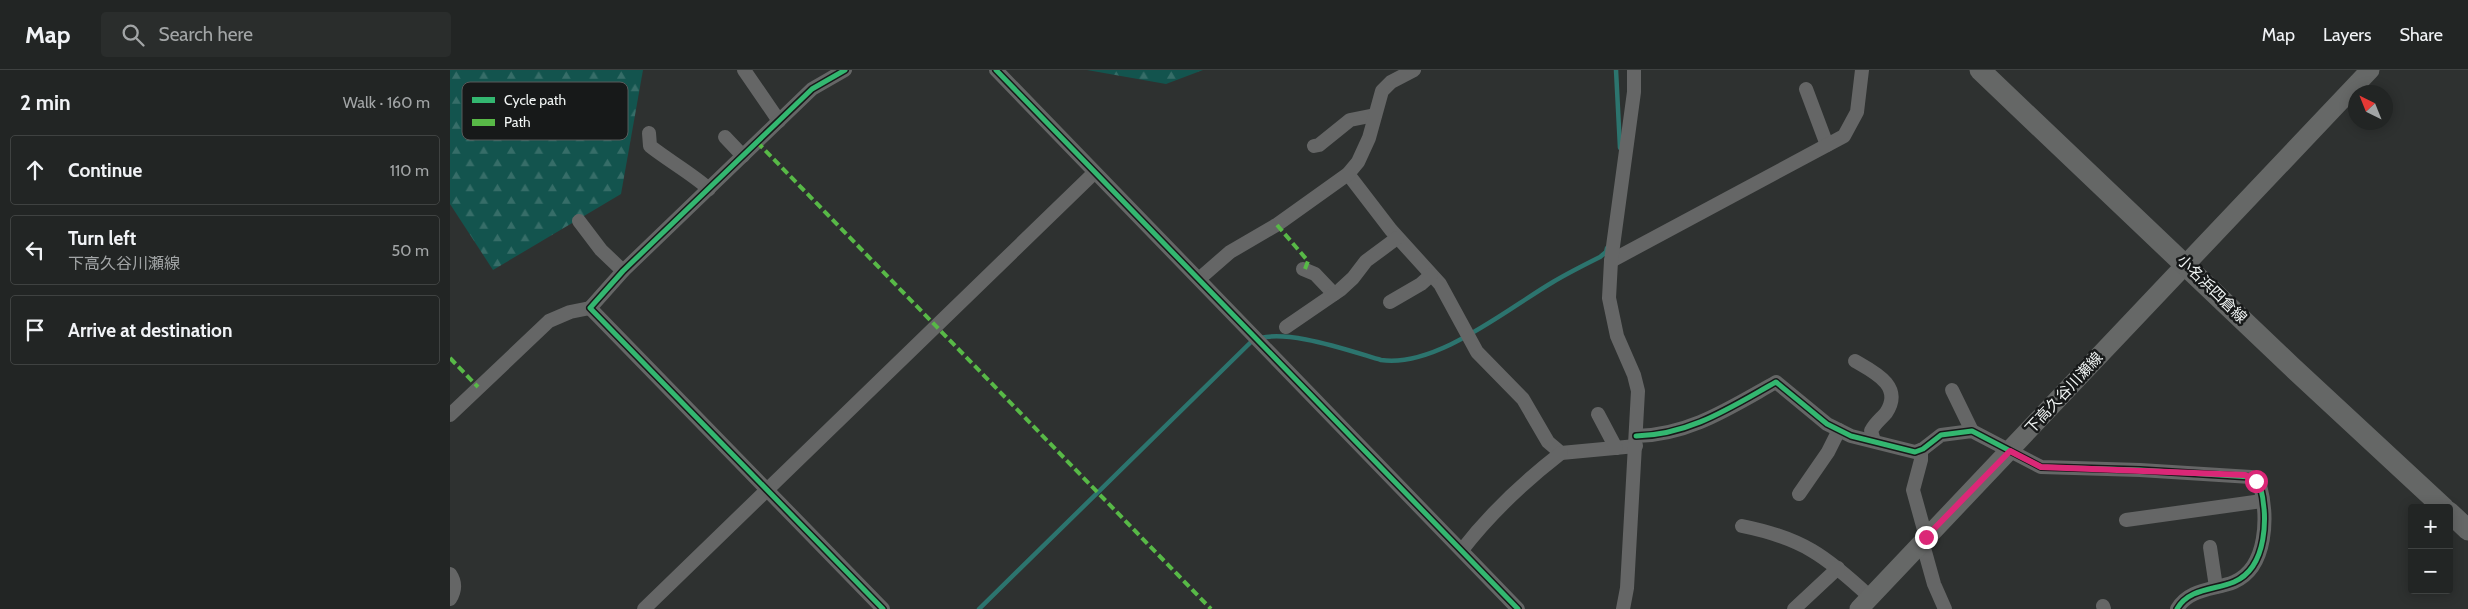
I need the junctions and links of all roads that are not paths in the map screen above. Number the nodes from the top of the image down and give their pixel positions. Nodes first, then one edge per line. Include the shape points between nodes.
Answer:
1 (744, 70) edge
2 (996, 70) edge
3 (1414, 70) edge
4 (1634, 70) edge
5 (1862, 70) edge
6 (1980, 70) edge
7 (2370, 70) edge
8 (839, 71) edge
9 (1806, 89) dead end
10 (1375, 115) junction
11 (779, 121) junction
12 (649, 133) dead end
13 (725, 137) dead end
14 (1827, 144) junction
15 (1314, 146) dead end
16 (743, 156) junction
17 (1094, 173) junction
18 (1348, 174) junction
19 (709, 189) junction
20 (579, 221) dead end
21 (1397, 238) junction
22 (1611, 261) junction
23 (2186, 264) junction
24 (1303, 269) dead end
25 (623, 272) junction
26 (1431, 275) junction
27 (1199, 279) junction
28 (1334, 294) junction
29 (1390, 302) dead end
30 (590, 308) junction
31 (1286, 327) dead end
32 (1855, 361) dead end
33 (1952, 390) dead end
34 (450, 414) edge
35 (1598, 414) dead end
36 (1839, 430) junction
37 (1972, 431) junction
38 (1636, 441) junction
39 (1874, 441) junction
40 (1616, 448) junction
41 (1921, 450) junction
42 (2010, 451) junction
43 (1561, 453) junction
44 (767, 490) junction
45 (1799, 494) dead end
46 (2262, 501) junction
47 (2440, 504) edge
48 (2453, 516) edge
49 (2126, 520) dead end
50 (1742, 526) dead end
51 (2468, 530) edge
52 (1924, 539) junction
53 (2210, 547) dead end
54 (1462, 550) junction
55 (1838, 568) junction
56 (450, 574) edge
57 (2216, 587) junction
58 (450, 599) edge
59 (1864, 603) edge
60 (644, 609) edge
61 (883, 609) edge
62 (1518, 609) edge
63 (1623, 609) edge
64 (1794, 609) edge
65 (1945, 609) edge
66 (2177, 609) edge

1 - 11 street
2 - 17 street
3 - 10 street via 1382,90
4 - 22 street via 1626,164
5 - 14 street via 1857,112 1844,136
6 - 23 main road, 小名浜四倉線
7 - 23 main road, 下高久谷川瀬線
8 - 11 street via 812,89
9 - 14 street
10 - 15 street via 1346,115 1319,146
10 - 18 street via 1369,138 1358,162
11 - 16 street
12 - 19 street via 650,146
13 - 16 street
14 - 22 street
16 - 19 street
17 - 27 street
17 - 44 street
18 - 21 street
18 - 27 street via 1278,224 1230,252
19 - 25 street
20 - 25 street
21 - 26 street
21 - 28 street via 1366,261 1353,278
22 - 38 street via 1609,298 1617,336 1638,390
23 - 42 main road, 下高久谷川瀬線
23 - 47 main road, 小名浜四倉線
24 - 28 street via 1314,274
25 - 30 street
26 - 29 street
26 - 43 street via 1440,284 1477,352 1523,399 1548,442
27 - 54 street
28 - 31 street
30 - 34 street via 549,321
30 - 44 street
32 - 39 street via 1878,374 1890,389 1892,399 1888,408 1871,431
33 - 37 street
35 - 40 street
36 - 38 street via 1776,382 1706,421
36 - 39 street
36 - 45 street
37 - 41 street via 1941,435
37 - 42 street
38 - 40 street
38 - 63 street
39 - 41 street via 1915,452
40 - 43 street
41 - 52 street via 1913,490
42 - 46 street via 2041,467 2245,475 2260,485
42 - 52 main road, 下高久谷川瀬線
43 - 54 street via 1487,521
44 - 60 street
44 - 61 street
46 - 49 street
46 - 57 street via 2264,526 2259,556 2250,572 2234,582
48 - 51 main road
50 - 55 street via 1802,543
52 - 59 main road, 下高久谷川瀬線
52 - 65 street via 1934,584
53 - 57 street
54 - 62 street
55 - 59 street
55 - 64 street
56 - 58 street via 454,581
57 - 66 street via 2194,594

